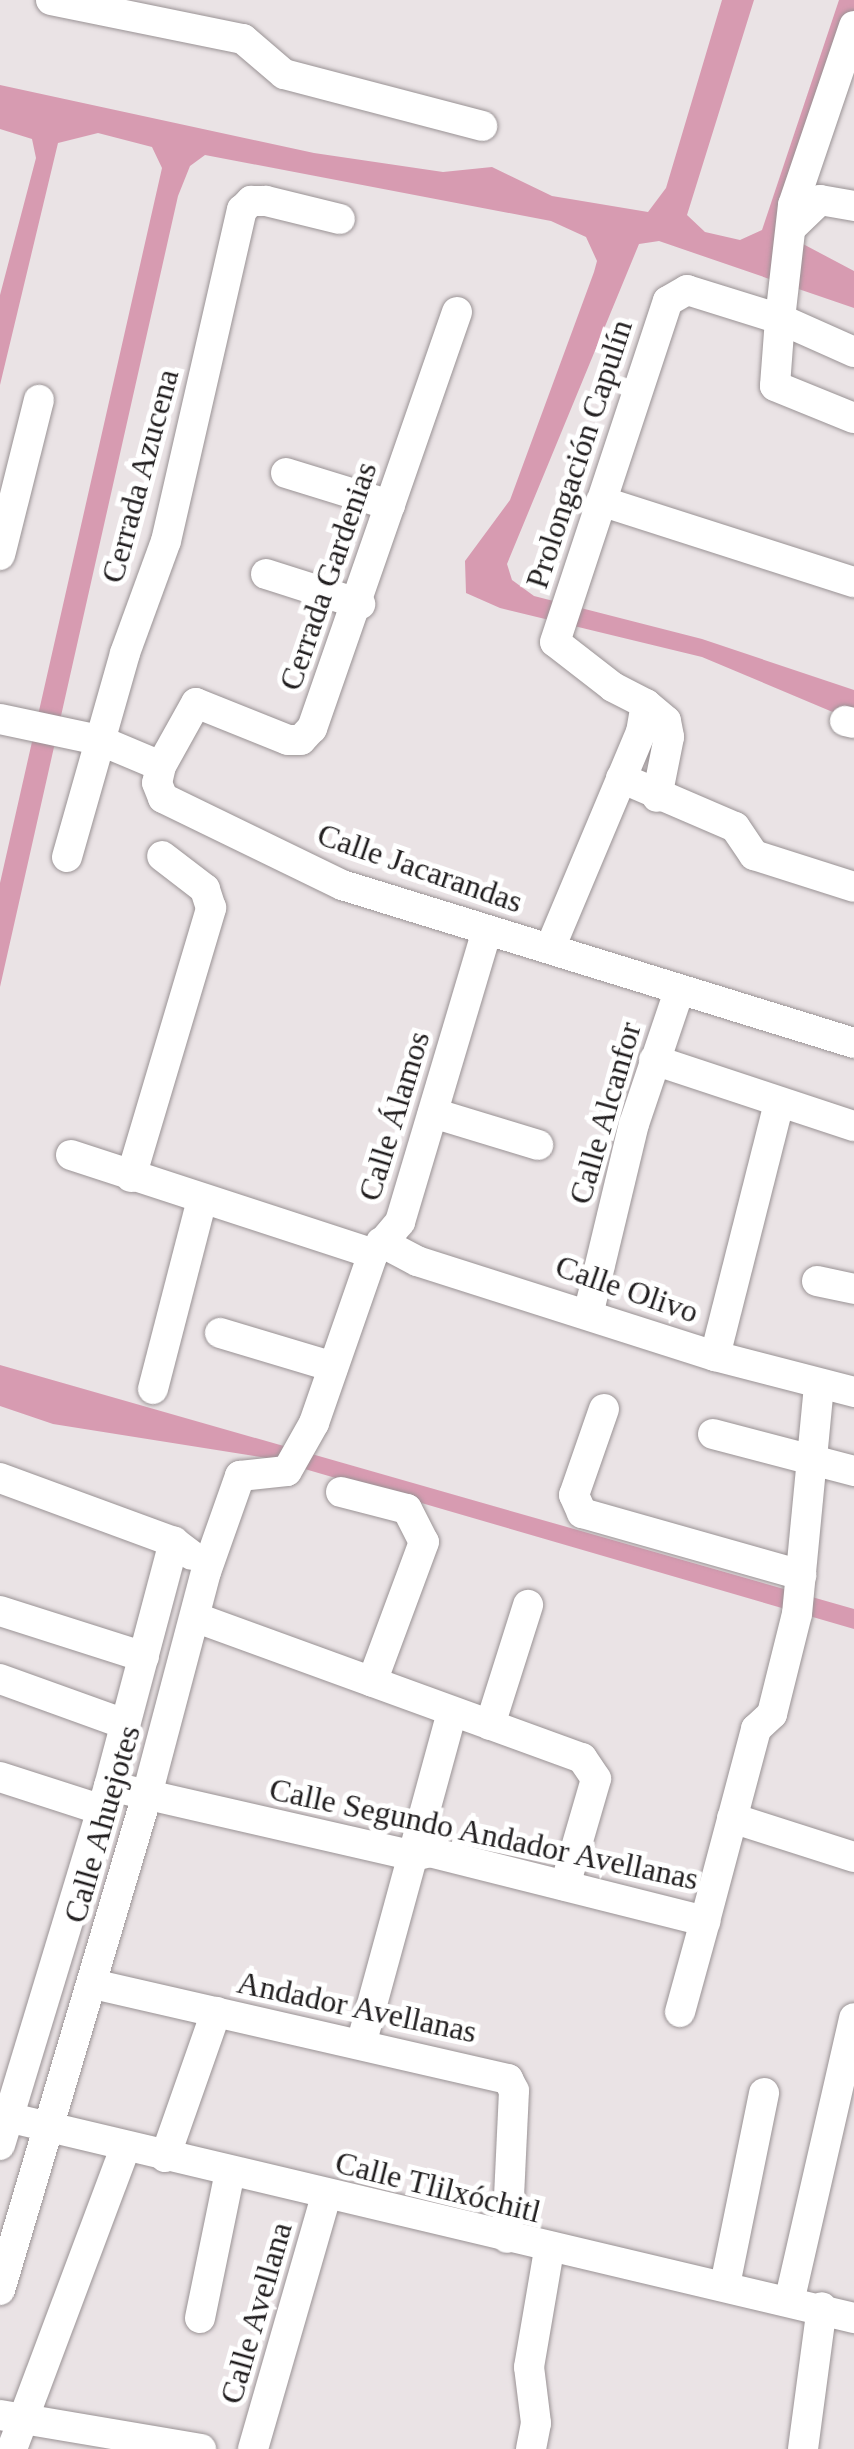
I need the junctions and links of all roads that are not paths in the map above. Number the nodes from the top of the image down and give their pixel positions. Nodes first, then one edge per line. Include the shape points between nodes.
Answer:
1 (50, 0) edge
2 (854, 26) edge
3 (482, 126) dead end
4 (854, 206) edge
5 (340, 219) dead end
6 (791, 230) junction
7 (457, 312) dead end
8 (780, 319) junction
9 (854, 352) edge
10 (40, 400) dead end
11 (854, 418) edge
12 (13, 450) edge
13 (286, 473) dead end
14 (601, 500) junction
15 (390, 505) junction
16 (0, 554) edge
17 (266, 574) dead end
18 (854, 582) edge
19 (360, 604) junction
20 (644, 718) junction
21 (13, 723) edge
22 (99, 740) junction
23 (161, 766) junction
24 (622, 778) junction
25 (657, 797) junction
26 (162, 856) dead end
27 (67, 857) dead end
28 (854, 887) edge
29 (486, 934) junction
30 (551, 946) junction
31 (678, 994) junction
32 (854, 1043) edge
33 (654, 1060) junction
34 (780, 1103) junction
35 (433, 1113) junction
36 (854, 1126) edge
37 (538, 1145) dead end
38 (72, 1155) dead end
39 (131, 1176) junction
40 (188, 1197) junction
41 (377, 1248) junction
42 (817, 1281) dead end
43 (854, 1289) edge
44 (589, 1311) junction
45 (220, 1333) dead end
46 (715, 1356) junction
47 (333, 1367) junction
48 (819, 1384) junction
49 (154, 1388) dead end
50 (854, 1392) edge
51 (604, 1409) dead end
52 (314, 1423) joint
53 (713, 1434) dead end
54 (809, 1459) junction
55 (854, 1471) edge
56 (0, 1478) edge
57 (341, 1492) dead end
58 (174, 1542) junction
59 (206, 1572) junction
60 (799, 1591) junction
61 (528, 1605) dead end
62 (0, 1611) edge
63 (197, 1618) junction
64 (144, 1657) junction
65 (0, 1679) edge
66 (372, 1682) junction
67 (452, 1712) junction
68 (125, 1724) junction
69 (490, 1726) junction
70 (0, 1777) edge
71 (148, 1794) junction
72 (106, 1798) junction
73 (732, 1818) junction
74 (414, 1856) junction
75 (854, 1857) edge
76 (564, 1886) junction
77 (705, 1921) junction
78 (93, 1984) junction
79 (216, 2012) junction
80 (680, 2012) dead end
81 (854, 2018) edge
82 (362, 2040) junction
83 (764, 2093) dead end
84 (49, 2129) junction
85 (4, 2131) edge
86 (125, 2148) junction
87 (166, 2157) junction
88 (230, 2172) junction
89 (326, 2196) junction
90 (508, 2238) junction
91 (549, 2250) junction
92 (725, 2285) junction
93 (0, 2290) edge
94 (790, 2298) junction
95 (822, 2307) junction
96 (200, 2318) dead end
97 (854, 2318) edge
98 (12, 2429) edge
99 (191, 2448) edge
100 (253, 2449) edge
101 (531, 2449) edge
102 (803, 2449) edge

1 - 3 street via 243,39 284,74
2 - 6 street
4 - 6 street via 820,200
5 - 22 street, Cerrada Azucena via 266,201 251,201 242,210 166,541
6 - 8 street
7 - 15 street, Cerrada Gardenias
8 - 9 street
8 - 11 street via 775,386
8 - 14 street, Prolongación Capulín via 675,291
10 - 12 street
12 - 16 street
13 - 15 street
14 - 18 street
14 - 20 street, Prolongación Capulín via 555,642
15 - 19 street, Cerrada Gardenias
17 - 19 street
19 - 23 street, Cerrada Gardenias via 302,740 196,703
20 - 24 street
20 - 25 street via 666,721
21 - 22 street
22 - 23 street
22 - 27 street, Cerrada Azucena
23 - 29 street, Calle Jacarandas via 157,783 163,798 342,885
24 - 25 street
24 - 30 street
25 - 28 street via 735,827 754,855
26 - 39 street via 204,889 211,908
29 - 30 street, Calle Jacarandas
29 - 35 street, Calle Álamos
30 - 31 street, Calle Jacarandas
31 - 32 street, Calle Jacarandas
31 - 33 street, Calle Alcanfor
33 - 34 street
33 - 44 street, Calle Alcanfor
34 - 36 street
34 - 46 street
35 - 37 street
35 - 41 street, Calle Álamos via 400,1222
38 - 39 street
39 - 40 street
40 - 41 street, Calle Olivo
40 - 49 street
41 - 44 street, Calle Olivo
41 - 47 street, Calle Álamos
42 - 43 street
44 - 46 street, Calle Olivo
45 - 47 street
46 - 48 street, Calle Olivo
47 - 52 street, Calle Álamos
48 - 50 street, Calle Olivo
48 - 54 street, Calle Segundo Andador Avellanas
51 - 60 street via 574,1495 582,1513
52 - 59 street, Calle Ahuejotes via 286,1471 240,1476
53 - 54 street
54 - 55 street
54 - 60 street, Calle Segundo Andador Avellanas
56 - 58 street
57 - 66 street via 407,1509 424,1542
58 - 59 street
58 - 64 street, Calle Ahuejotes
59 - 63 street, Calle Ahuejotes
60 - 73 street, Calle Segundo Andador Avellanas via 772,1714 756,1729
61 - 69 street
62 - 64 street
63 - 66 street
63 - 71 street, Calle Ahuejotes
64 - 68 street, Calle Ahuejotes
65 - 68 street
66 - 67 street
67 - 69 street
67 - 74 street
68 - 72 street, Calle Ahuejotes
69 - 76 street via 594,1768
70 - 72 street, Calle Segundo Andador Avellanas
71 - 72 street, Calle Segundo Andador Avellanas
71 - 74 street, Calle Segundo Andador Avellanas
71 - 78 street, Calle Ahuejotes
72 - 85 street, Calle Ahuejotes
73 - 75 street
73 - 77 street, Calle Segundo Andador Avellanas
74 - 76 street, Calle Segundo Andador Avellanas via 430,1852
74 - 82 street
76 - 77 street, Calle Segundo Andador Avellanas
77 - 80 street
78 - 79 street, Andador Avellanas
78 - 84 street, Calle Ahuejotes
79 - 82 street, Andador Avellanas
79 - 87 street
81 - 94 street
82 - 90 street, Andador Avellanas via 508,2079 514,2092
83 - 92 street
84 - 85 street, Calle Tlilxóchitl
84 - 86 street, Calle Tlilxóchitl
84 - 93 street, Calle Ahuejotes
86 - 87 street, Calle Tlilxóchitl
86 - 98 street
87 - 88 street, Calle Tlilxóchitl
88 - 89 street, Calle Tlilxóchitl
88 - 96 street
89 - 90 street, Calle Tlilxóchitl
89 - 100 street, Calle Avellana
90 - 91 street, Calle Tlilxóchitl
91 - 92 street, Calle Tlilxóchitl
91 - 101 street via 529,2366 536,2423
92 - 94 street, Calle Tlilxóchitl
94 - 95 street, Calle Tlilxóchitl
95 - 97 street, Calle Tlilxóchitl
95 - 102 street
98 - 99 street

